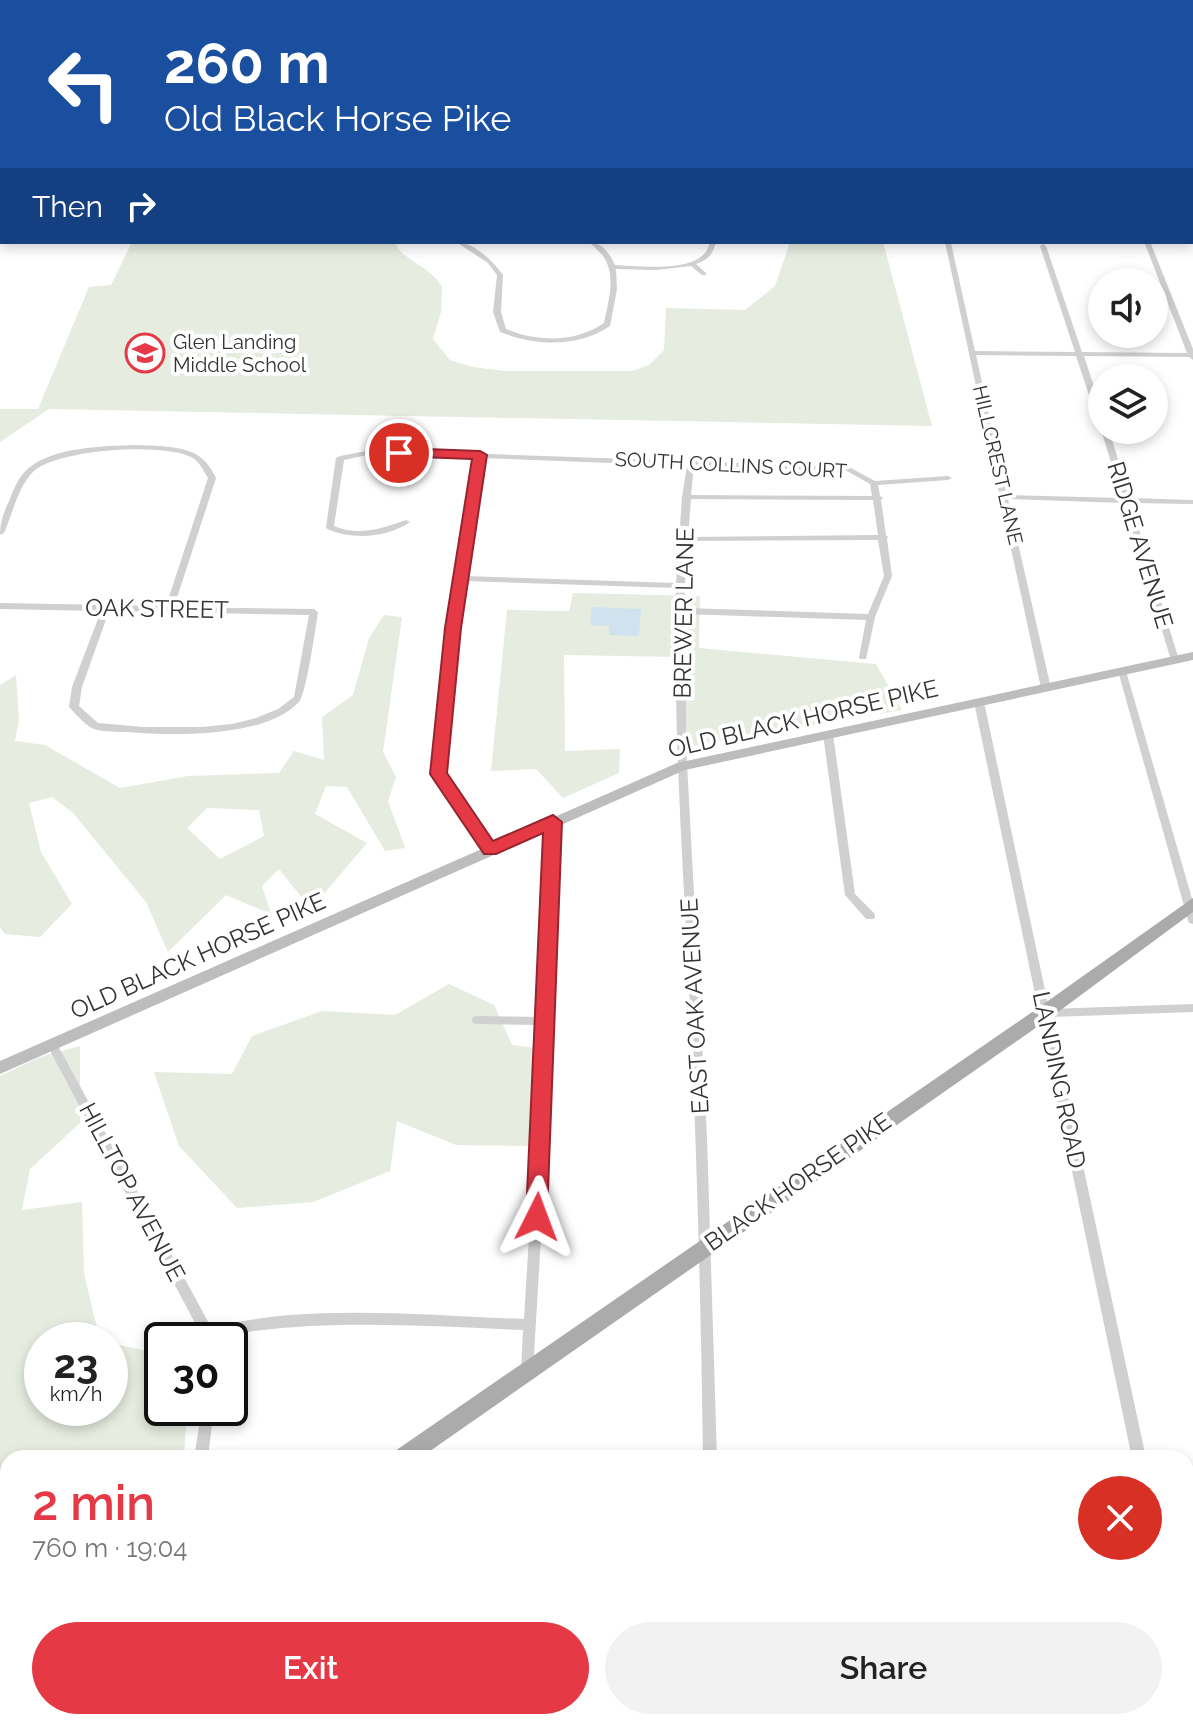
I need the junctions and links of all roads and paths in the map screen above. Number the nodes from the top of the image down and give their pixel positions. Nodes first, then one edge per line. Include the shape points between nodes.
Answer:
1 (462, 244) edge
2 (595, 244) edge
3 (713, 244) edge
4 (948, 244) edge
5 (1148, 244) edge
6 (1043, 246) dead end
7 (691, 263) junction
8 (615, 267) junction
9 (704, 274) dead end
10 (972, 353) junction
11 (1080, 354) junction
12 (1193, 356) edge
13 (1088, 379) edge
14 (1109, 444) edge
15 (480, 455) junction
16 (691, 461) junction
17 (948, 478) dead end
18 (874, 483) junction
19 (686, 497) junction
20 (1006, 497) junction
21 (879, 498) junction
22 (1127, 500) junction
23 (1193, 502) edge
24 (406, 522) dead end
25 (0, 533) edge
26 (884, 537) junction
27 (685, 539) junction
28 (461, 578) junction
29 (683, 586) junction
30 (0, 606) edge
31 (106, 608) junction
32 (169, 609) junction
33 (681, 611) junction
34 (871, 617) junction
35 (1193, 656) edge
36 (863, 657) dead end
37 (1175, 660) junction
38 (1122, 671) junction
39 (1046, 688) junction
40 (979, 702) junction
41 (828, 734) junction
42 (682, 766) junction
43 (553, 822) junction
44 (490, 849) junction
45 (1192, 910) edge
46 (870, 916) dead end
47 (1193, 1008) edge
48 (1044, 1013) junction
49 (477, 1020) dead end
50 (545, 1021) junction
51 (52, 1045) junction
52 (0, 1068) edge
53 (706, 1246) junction
54 (202, 1322) edge
55 (530, 1325) junction
56 (248, 1327) edge
57 (527, 1371) junction
58 (205, 1426) edge
59 (202, 1450) edge
60 (413, 1450) edge
61 (710, 1450) edge
62 (1137, 1450) edge

1 - 8 street via 496,268 499,324 520,336 571,339 602,329
2 - 8 street
3 - 7 street via 707,257
4 - 10 street, HILLCREST LANE
5 - 12 street
6 - 11 street
7 - 8 street
7 - 9 street
10 - 11 street
10 - 20 street, HILLCREST LANE
11 - 12 street
11 - 13 street
14 - 22 street, RIDGE AVENUE
15 - 16 street, SOUTH COLLINS COURT
15 - 24 street, SOUTH COLLINS COURT via 372,452 343,457 328,523 333,530 388,530
15 - 28 street
16 - 18 street, SOUTH COLLINS COURT via 849,469
16 - 19 street, BREWER LANE
17 - 18 street, SOUTH COLLINS COURT
18 - 21 street
19 - 21 street
19 - 27 street, BREWER LANE
20 - 22 street
20 - 39 street, HILLCREST LANE
21 - 26 street
22 - 23 street
22 - 37 street, RIDGE AVENUE
25 - 32 street via 31,469 64,452 192,455 212,478
26 - 27 street
26 - 34 street via 888,576
27 - 29 street, BREWER LANE
28 - 29 street
28 - 44 street via 439,774
29 - 33 street, BREWER LANE
30 - 31 street, OAK STREET
31 - 32 street, OAK STREET
31 - 32 street, OAK STREET via 74,707 95,726 252,725 289,708 298,698 314,612
33 - 34 street
33 - 42 street, BREWER LANE
34 - 36 street
35 - 37 street, OLD BLACK HORSE PIKE
37 - 38 street, OLD BLACK HORSE PIKE
38 - 39 street, OLD BLACK HORSE PIKE
38 - 45 street
39 - 40 street, OLD BLACK HORSE PIKE
40 - 41 street, OLD BLACK HORSE PIKE
40 - 48 street, LANDING ROAD
41 - 42 street, OLD BLACK HORSE PIKE
41 - 46 street via 850,895
42 - 43 street, OLD BLACK HORSE PIKE
42 - 53 street, EAST OAK AVENUE
43 - 44 street, OLD BLACK HORSE PIKE
43 - 50 street
44 - 51 street, OLD BLACK HORSE PIKE
45 - 48 main road, BLACK HORSE PIKE
47 - 48 street
48 - 53 main road, BLACK HORSE PIKE
48 - 62 street, LANDING ROAD
49 - 50 street
50 - 55 street
51 - 52 street, OLD BLACK HORSE PIKE
51 - 54 street, HILLTOP AVENUE
53 - 57 main road, BLACK HORSE PIKE
53 - 61 street, EAST OAK AVENUE
55 - 56 street via 352,1318
55 - 57 street
57 - 60 main road, BLACK HORSE PIKE
58 - 59 street

